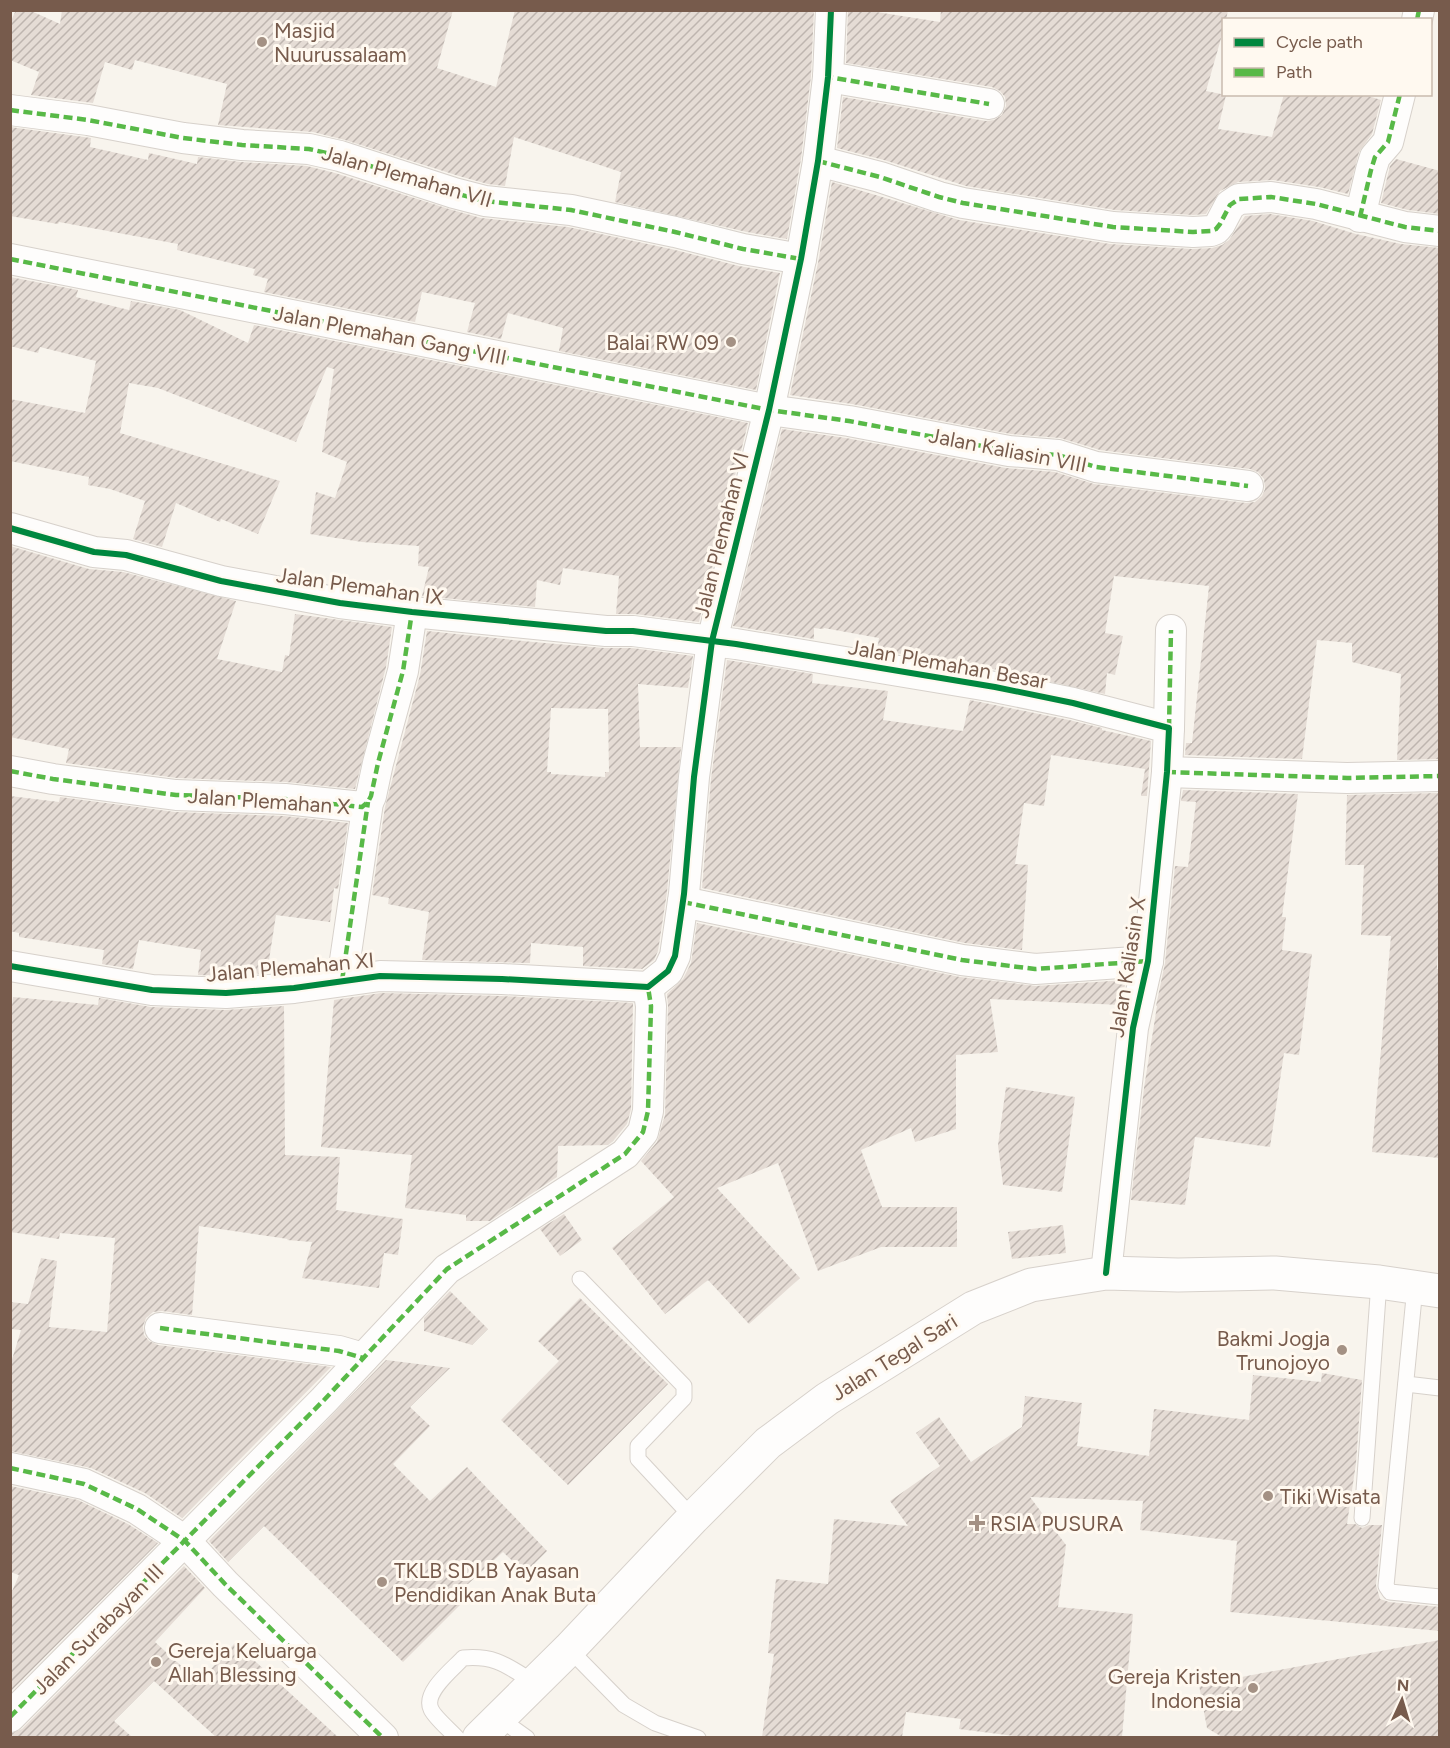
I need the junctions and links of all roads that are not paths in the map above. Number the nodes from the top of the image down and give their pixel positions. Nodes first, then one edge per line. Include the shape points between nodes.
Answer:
1 (831, 10) edge
2 (828, 77) junction
3 (1400, 96) edge
4 (989, 104) dead end
5 (10, 110) edge
6 (818, 161) junction
7 (1360, 217) junction
8 (1440, 231) edge
9 (10, 259) edge
10 (801, 259) junction
11 (769, 410) junction
12 (1248, 486) dead end
13 (10, 528) edge
14 (412, 612) junction
15 (1171, 630) dead end
16 (712, 641) junction
17 (1169, 728) junction
18 (10, 771) edge
19 (1178, 772) junction
20 (1440, 776) edge
21 (368, 802) junction
22 (682, 902) junction
23 (1148, 961) junction
24 (10, 966) edge
25 (342, 981) junction
26 (648, 987) junction
27 (1106, 1273) junction
28 (580, 1279) dead end
29 (1379, 1282) junction
30 (1427, 1289) edge
31 (160, 1328) dead end
32 (363, 1358) junction
33 (1406, 1384) junction
34 (1440, 1388) edge
35 (10, 1468) edge
36 (693, 1518) junction
37 (1362, 1518) dead end
38 (185, 1541) junction
39 (1440, 1597) edge
40 (569, 1649) junction
41 (534, 1683) junction
42 (10, 1717) edge
43 (489, 1728) edge
44 (383, 1737) edge
45 (457, 1737) edge
46 (527, 1737) edge
47 (698, 1737) edge

1 - 2 street, Jalan Plemahan VI
2 - 4 street
2 - 6 street, Jalan Plemahan VI
3 - 7 street via 1388,142 1375,157
5 - 10 street, Jalan Plemahan VII via 183,138 309,149 485,201 571,210
6 - 7 street via 963,203 1113,227 1211,231 1220,224 1233,201 1270,197 1316,204
6 - 10 street, Jalan Plemahan VI
7 - 8 street
9 - 11 street, Jalan Plemahan Gang VIII
10 - 11 street, Jalan Plemahan VI
11 - 12 street, Jalan Kaliasin VIII via 1009,451 1058,455 1096,467
11 - 16 street, Jalan Plemahan VI
13 - 14 street, Jalan Plemahan IX via 221,581
14 - 16 street, Jalan Plemahan IX
14 - 21 street, Jalan Plemahan X via 403,671
15 - 17 street
16 - 17 street, Jalan Plemahan Besar via 995,687
16 - 22 street, Jalan Plemahan VI
17 - 19 street
18 - 21 street, Jalan Plemahan X via 176,795 285,799 350,807 362,807
19 - 20 street via 1347,778
19 - 23 street, Jalan Kaliasin X
21 - 25 street
22 - 23 street via 962,960 1035,969
22 - 26 street, Jalan Plemahan VI via 675,956 668,970
23 - 27 street, Jalan Kaliasin X via 1133,1028
24 - 25 street, Jalan Plemahan XI via 152,990 226,993
25 - 26 street, Jalan Plemahan XI via 380,976
26 - 32 street, Jalan Surabayan III via 648,1111 643,1132 625,1154 447,1269
27 - 29 street, Jalan Tegal Sari via 1275,1273
27 - 36 street, Jalan Tegal Sari via 1031,1285 972,1308 827,1399 768,1443
28 - 36 lane via 684,1386 684,1398 638,1446 637,1452 638,1459
29 - 30 street, Jalan Tegal Sari
29 - 37 lane
30 - 33 lane
31 - 32 street via 339,1351
32 - 38 street, Jalan Surabayan III
33 - 34 lane
33 - 39 lane via 1386,1586 1390,1592
35 - 38 street via 84,1484 137,1509
36 - 40 street, Jalan Tegal Sari
38 - 42 street, Jalan Surabayan III
38 - 44 street
40 - 41 street, Jalan Tegal Sari
40 - 47 lane via 624,1705 655,1724
41 - 43 street, Jalan Tegal Sari
41 - 45 lane via 497,1660 463,1658 434,1688 429,1701 430,1709
43 - 46 lane

